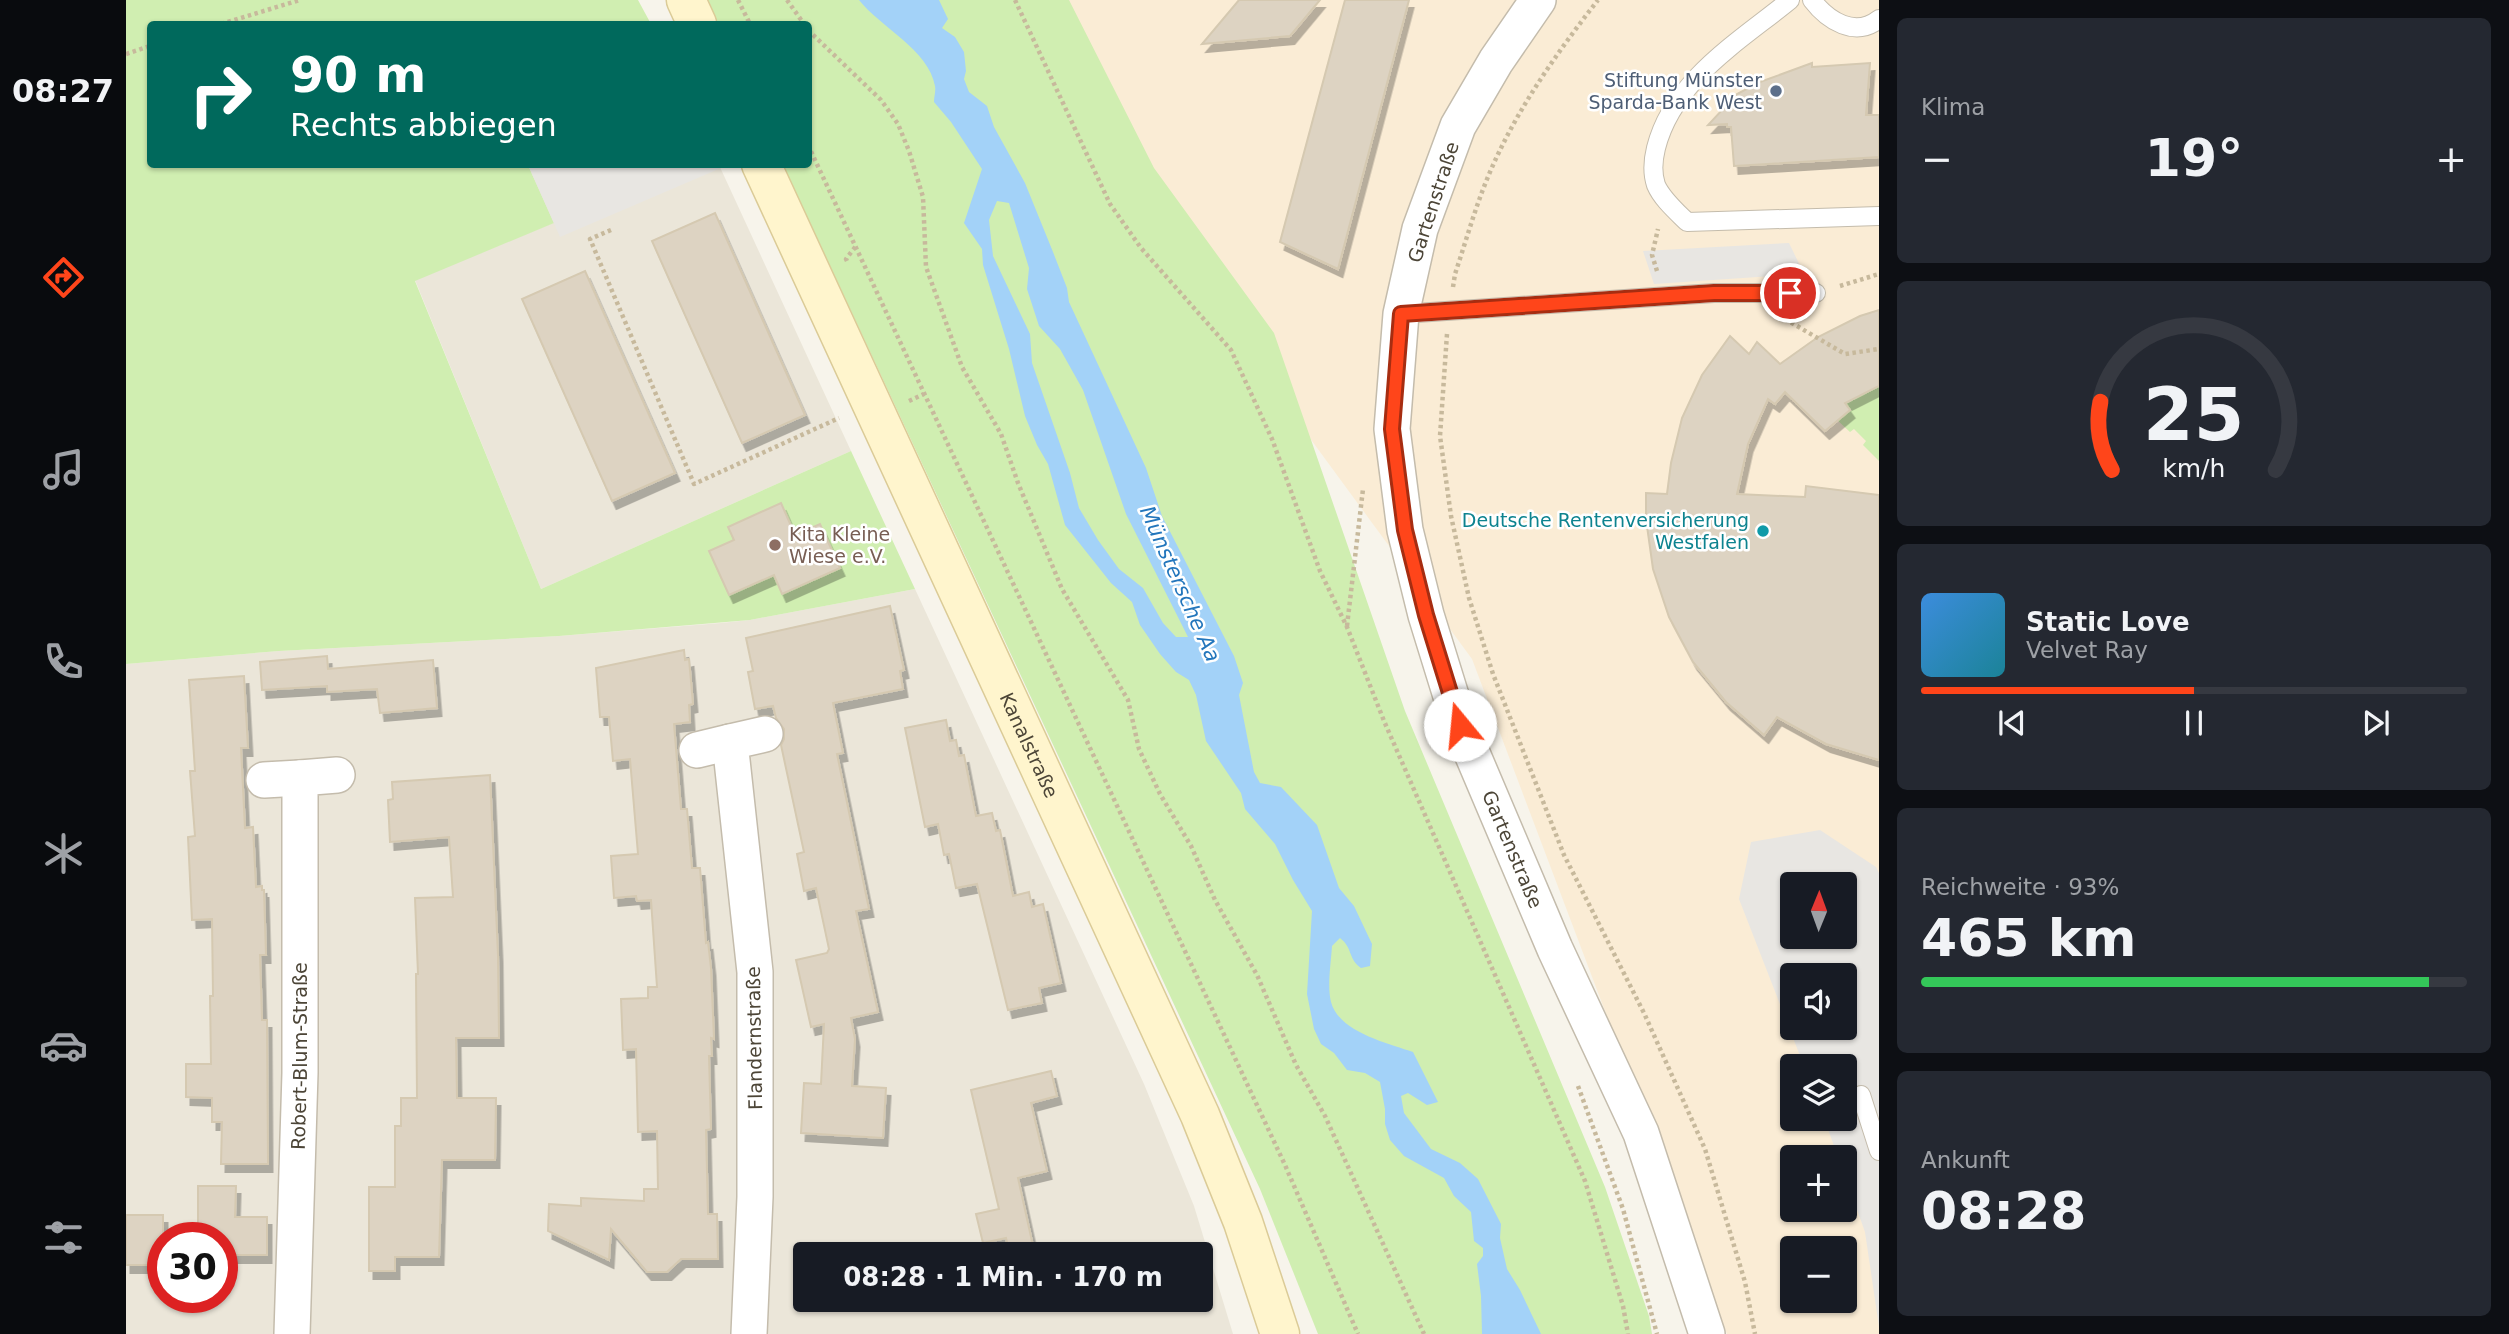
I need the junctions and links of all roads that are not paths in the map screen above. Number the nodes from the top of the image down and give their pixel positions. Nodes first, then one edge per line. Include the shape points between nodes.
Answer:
1 (685, 0) edge
2 (1538, 0) edge
3 (1790, 0) edge
4 (1812, 0) edge
5 (1879, 19) edge
6 (696, 21) edge
7 (763, 168) edge
8 (1879, 216) edge
9 (1816, 293) road end
10 (1401, 314) junction
11 (765, 734) dead end
12 (337, 775) dead end
13 (300, 778) junction
14 (264, 780) dead end
15 (1861, 1095) dead end
16 (1879, 1151) edge
17 (292, 1334) edge
18 (749, 1334) edge
19 (1280, 1334) edge
20 (1707, 1334) edge

1 - 6 main road
2 - 10 street, Gartenstraße via 1458,126 1420,229
3 - 8 lane via 1681,94 1658,140 1653,171 1656,185 1687,222
4 - 5 lane via 1821,12 1847,26 1871,26
7 - 19 main road, Kanalstraße via 1194,1103 1243,1222
9 - 10 lane via 1714,293
10 - 20 street, Gartenstraße via 1392,429 1405,530 1430,627 1460,725 1555,949 1641,1133
11 - 18 street, Flandernstraße via 713,746 755,972 755,1196
12 - 13 street
13 - 14 street
13 - 17 street, Robert-Blum-Straße via 300,1073
15 - 16 lane

